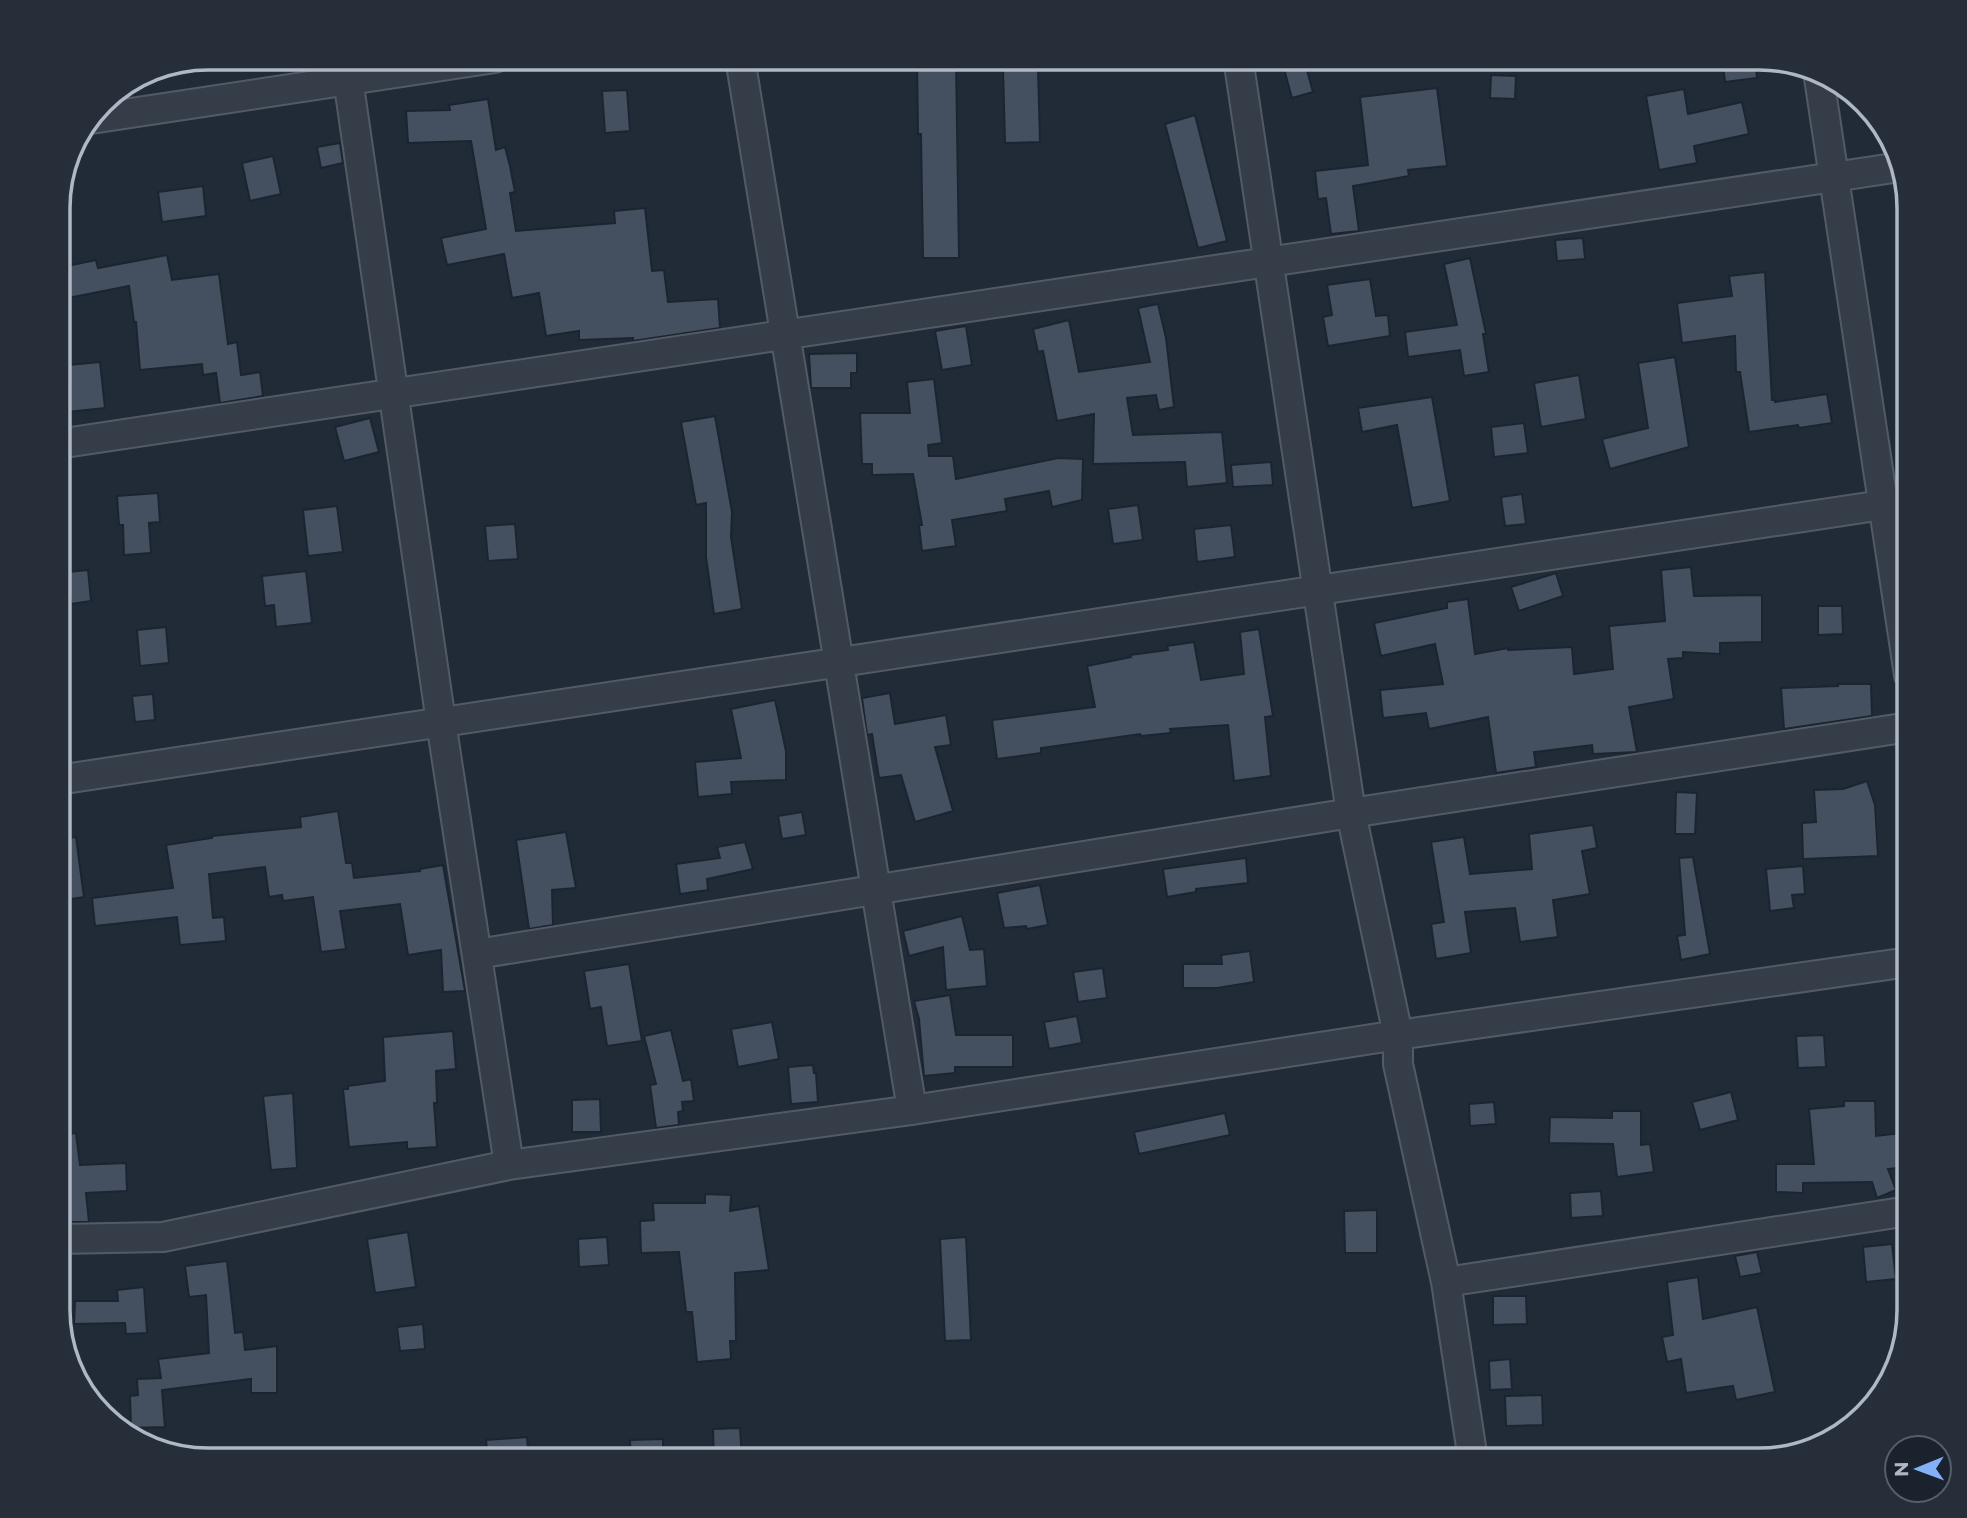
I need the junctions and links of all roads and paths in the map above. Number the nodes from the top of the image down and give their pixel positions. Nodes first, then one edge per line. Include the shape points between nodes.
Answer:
1 (342, 70) edge
2 (347, 70) edge
3 (742, 70) edge
4 (1240, 70) edge
5 (1820, 84) edge
6 (105, 116) edge
7 (1891, 168) edge
8 (1834, 177) junction
9 (1268, 262) junction
10 (785, 335) junction
11 (394, 394) junction
12 (70, 442) edge
13 (1896, 503) edge
14 (1318, 590) junction
15 (839, 662) junction
16 (441, 722) junction
17 (1897, 729) edge
18 (70, 778) edge
19 (1351, 813) junction
20 (876, 890) junction
21 (477, 954) junction
22 (1897, 964) edge
23 (1398, 1035) junction
24 (912, 1110) junction
25 (509, 1165) junction
26 (1897, 1214) edge
27 (70, 1239) edge
28 (1446, 1282) junction
29 (1471, 1448) edge

1 - 6 street
2 - 11 street
3 - 10 street
4 - 9 street
5 - 8 street
7 - 8 street
8 - 9 street
8 - 13 street
9 - 10 street
9 - 14 street
10 - 11 street
10 - 15 street
11 - 12 street
11 - 16 street
13 - 14 street
14 - 15 street
14 - 19 street
15 - 16 street
15 - 20 street
16 - 18 street
16 - 21 street
17 - 19 street
19 - 20 street
19 - 23 street
20 - 21 street
20 - 24 street
21 - 25 street
22 - 23 street
23 - 24 street
23 - 28 street via 1398,1064
24 - 25 street
25 - 27 street via 163,1237
26 - 28 street
28 - 29 street

